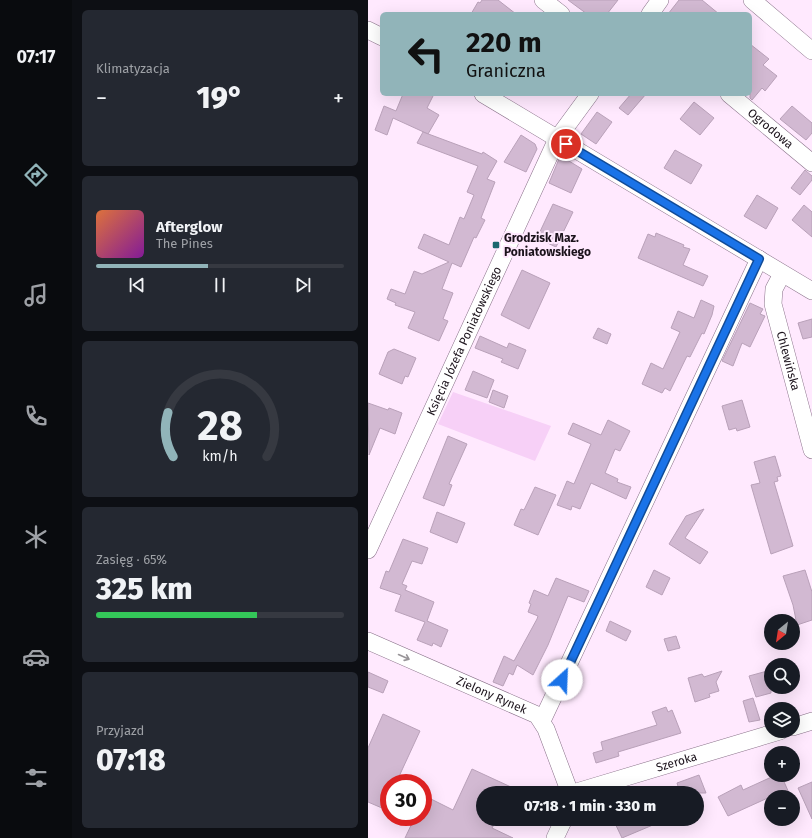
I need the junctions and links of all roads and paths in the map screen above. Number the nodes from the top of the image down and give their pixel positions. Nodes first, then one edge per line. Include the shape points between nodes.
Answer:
1 (543, 0) edge
2 (660, 0) edge
3 (752, 0) edge
4 (558, 12) edge
5 (651, 12) edge
6 (368, 30) edge
7 (380, 35) edge
8 (812, 51) edge
9 (486, 96) edge
10 (588, 96) edge
11 (731, 96) edge
12 (557, 138) junction
13 (812, 163) edge
14 (759, 259) junction
15 (782, 274) junction
16 (812, 291) edge
17 (812, 450) edge
18 (368, 550) edge
19 (368, 641) edge
20 (542, 721) junction
21 (812, 721) edge
22 (800, 725) edge
23 (764, 736) edge
24 (569, 786) edge
25 (595, 786) edge
26 (561, 826) edge
27 (555, 838) edge

1 - 4 street
2 - 5 street
3 - 8 street
6 - 7 street
9 - 12 street
10 - 12 street, Księcia Józefa Poniatowskiego
11 - 13 street, Ogrodowa
12 - 14 street
12 - 18 street, Księcia Józefa Poniatowskiego
14 - 15 street
14 - 20 street
15 - 16 street
15 - 17 street, Chlewińska via 774,289 773,304
19 -> 20 street, Zielony Rynek via 531,712
20 - 24 street
21 - 22 street
23 - 25 street, Szeroka
26 - 27 street

